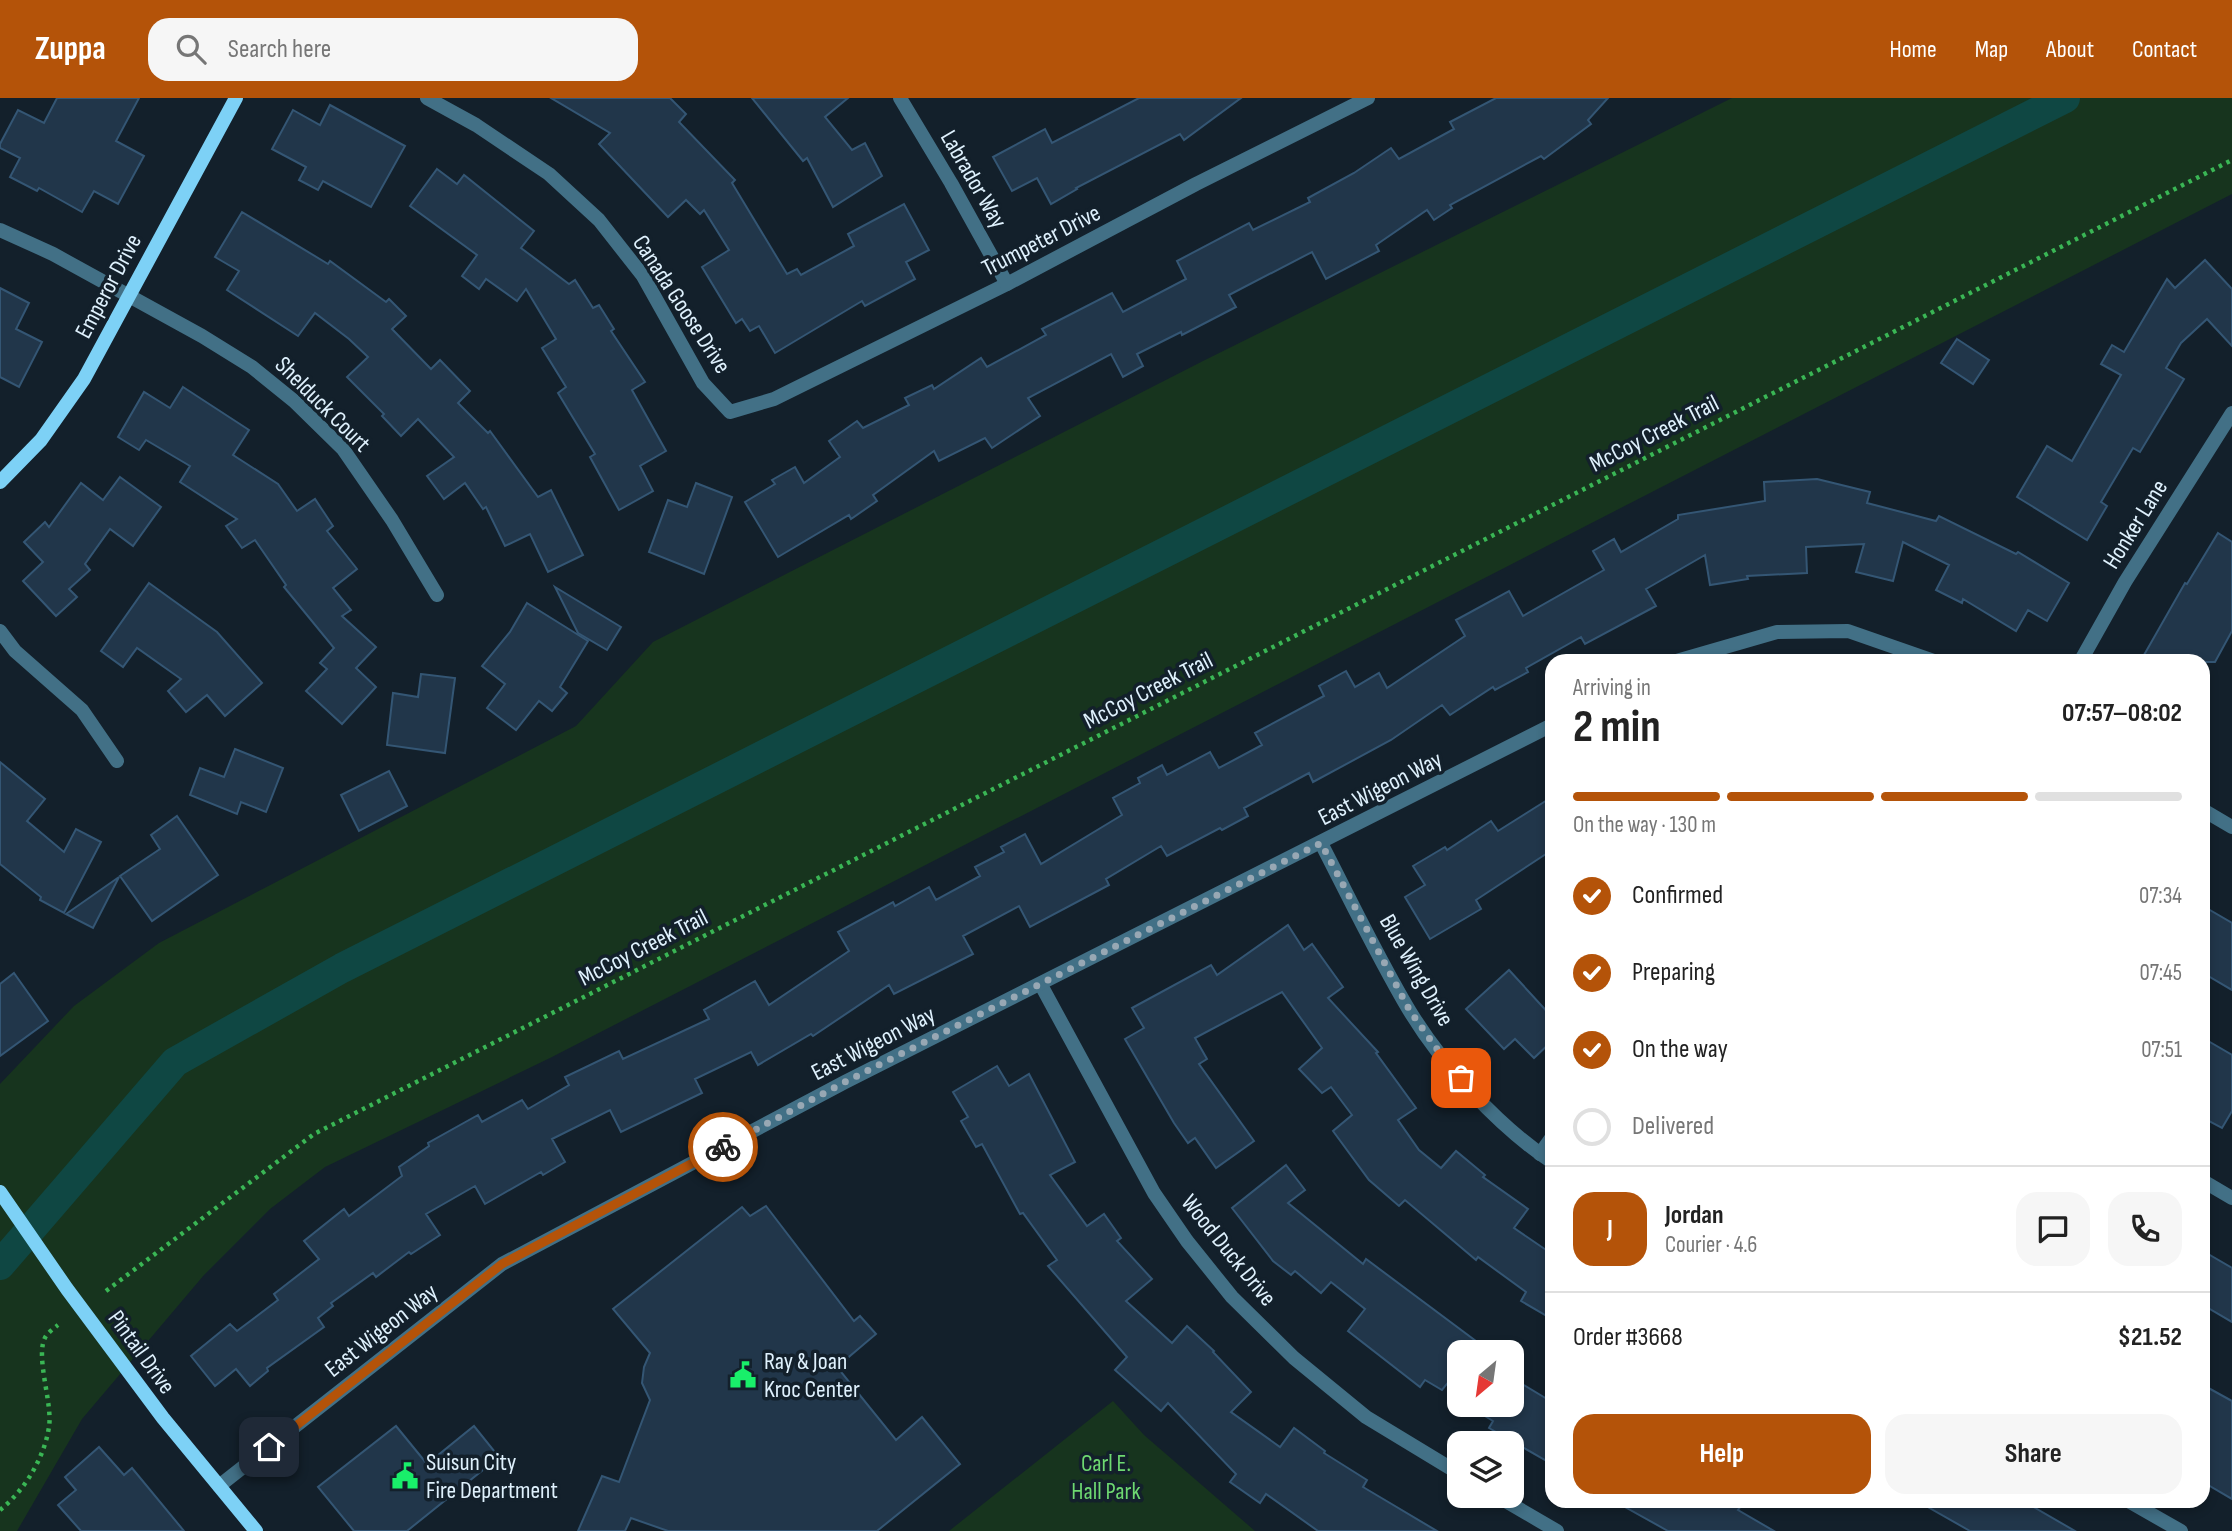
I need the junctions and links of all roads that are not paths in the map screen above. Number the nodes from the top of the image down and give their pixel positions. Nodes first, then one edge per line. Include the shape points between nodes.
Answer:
1 (236, 98) edge
2 (427, 98) edge
3 (900, 98) edge
4 (1368, 98) edge
5 (0, 230) edge
6 (1007, 284) junction
7 (129, 295) junction
8 (730, 412) joint
9 (2232, 413) edge
10 (0, 482) edge
11 (437, 595) dead end
12 (0, 631) edge
13 (1701, 654) edge
14 (1914, 654) edge
15 (2084, 654) edge
16 (1545, 729) edge
17 (117, 761) dead end
18 (2210, 814) edge
19 (2232, 827) edge
20 (1321, 843) junction
21 (1041, 985) junction
22 (1545, 1157) edge
23 (2210, 1185) edge
24 (0, 1192) edge
25 (2232, 1198) edge
26 (1447, 1466) edge
27 (219, 1486) junction
28 (1518, 1508) edge
29 (2141, 1508) edge
30 (256, 1531) edge
31 (1557, 1531) edge
32 (2181, 1531) edge

1 - 7 street, Emperor Drive
2 - 8 street, Canada Goose Drive via 550,174 599,220 643,276 703,383
3 - 6 street, Labrador Way
4 - 6 street, Trumpeter Drive
5 - 7 street, Shelduck Court
6 - 8 street, Trumpeter Drive via 774,399
7 - 10 street, Emperor Drive via 84,379 41,440
7 - 11 street, Shelduck Court via 252,367 294,401 342,449
9 - 15 street, Honker Lane
12 - 17 street via 15,651 82,710
13 - 14 street via 1777,632 1848,631
16 - 20 street, East Wigeon Way
18 - 19 street
20 - 21 street, East Wigeon Way
20 - 22 street, Blue Wing Drive via 1410,1011 1447,1063 1489,1109
21 - 26 street, Wood Duck Drive via 1154,1193 1232,1297 1294,1359 1366,1417
21 - 27 street, East Wigeon Way via 845,1082 502,1264
23 - 25 street
24 - 27 street, Pintail Drive via 163,1418
27 - 30 street, Pintail Drive
28 - 31 street
29 - 32 street

